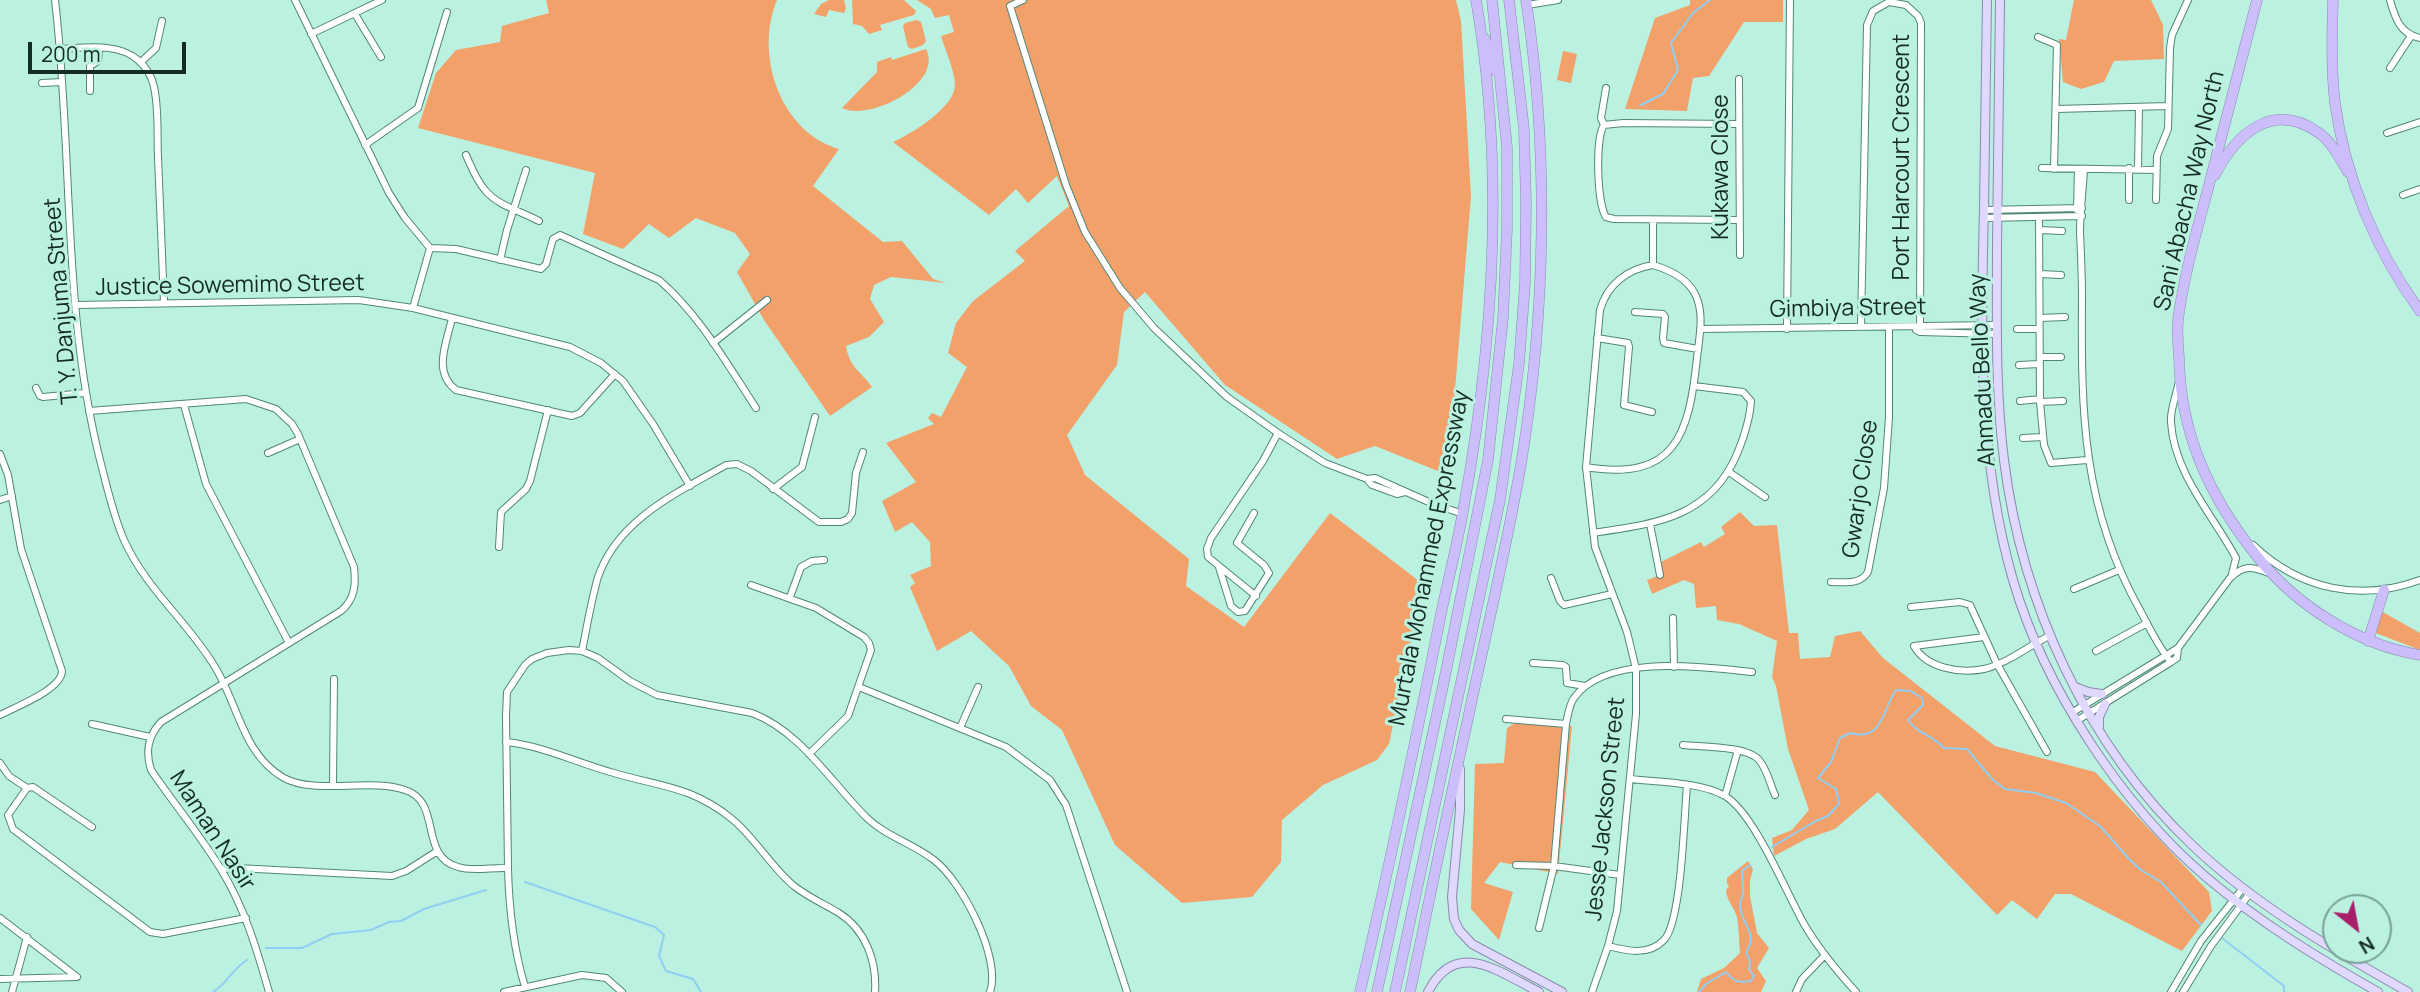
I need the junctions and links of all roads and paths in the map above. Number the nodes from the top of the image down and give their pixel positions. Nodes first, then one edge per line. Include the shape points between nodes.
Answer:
1 (55, 0) edge
2 (295, 0) edge
3 (382, 0) edge
4 (1023, 0) edge
5 (1476, 0) edge
6 (1492, 0) edge
7 (1509, 0) edge
8 (1558, 0) edge
9 (1790, 0) edge
10 (1987, 0) edge
11 (2000, 0) edge
12 (2188, 0) edge
13 (2257, 0) edge
14 (2333, 0) edge
15 (2390, 0) edge
16 (1526, 2) edge
17 (447, 12) dead end
18 (355, 13) junction
19 (162, 21) dead end
20 (1480, 22) junction
21 (311, 34) junction
22 (2411, 36) junction
23 (2038, 37) dead end
24 (2420, 38) edge
25 (99, 48) junction
26 (60, 49) junction
27 (381, 57) dead end
28 (141, 62) junction
29 (2390, 68) dead end
30 (1739, 79) dead end
31 (62, 82) junction
32 (42, 83) dead end
33 (1606, 88) dead end
34 (1502, 90) junction
35 (90, 92) dead end
36 (2168, 106) junction
37 (2138, 107) junction
38 (2056, 108) junction
39 (2420, 122) edge
40 (1738, 124) junction
41 (1604, 125) junction
42 (2387, 133) dead end
43 (365, 145) junction
44 (466, 155) dead end
45 (2042, 168) dead end
46 (2129, 168) junction
47 (2054, 169) junction
48 (2081, 169) junction
49 (2138, 169) junction
50 (526, 170) dead end
51 (2156, 170) junction
52 (1540, 172) junction
53 (2354, 182) junction
54 (2420, 189) edge
55 (2403, 195) dead end
56 (2129, 200) dead end
57 (2156, 200) dead end
58 (1526, 203) junction
59 (2080, 208) junction
60 (513, 210) junction
61 (2202, 211) junction
62 (1984, 214) junction
63 (1998, 214) junction
64 (2039, 217) junction
65 (2079, 217) junction
66 (1653, 220) junction
67 (1739, 220) junction
68 (538, 221) dead end
69 (2040, 230) junction
70 (2062, 231) dead end
71 (429, 248) junction
72 (1740, 255) dead end
73 (500, 260) junction
74 (1653, 265) junction
75 (2040, 274) junction
76 (2061, 275) dead end
77 (767, 300) dead end
78 (164, 303) junction
79 (76, 306) junction
80 (414, 308) junction
81 (2420, 311) edge
82 (1635, 312) dead end
83 (2065, 317) dead end
84 (452, 318) junction
85 (1503, 318) junction
86 (2040, 318) junction
87 (1982, 325) junction
88 (1861, 327) junction
89 (1889, 327) junction
90 (1919, 328) junction
91 (1700, 329) junction
92 (1787, 329) junction
93 (1997, 329) junction
94 (2017, 329) dead end
95 (2039, 329) junction
96 (1983, 335) junction
97 (1597, 338) junction
98 (713, 344) junction
99 (1698, 349) junction
100 (2061, 357) dead end
101 (2039, 361) junction
102 (1519, 364) junction
103 (2019, 365) dead end
104 (1484, 372) junction
105 (614, 374) junction
106 (2179, 376) junction
107 (1694, 386) junction
108 (36, 388) dead end
109 (85, 393) junction
110 (2020, 401) dead end
111 (2040, 401) junction
112 (2063, 401) dead end
113 (184, 405) junction
114 (1529, 405) junction
115 (756, 408) dead end
116 (548, 410) junction
117 (89, 411) junction
118 (1652, 412) dead end
119 (815, 417) dead end
120 (1278, 433) junction
121 (2043, 437) junction
122 (2023, 438) dead end
123 (300, 439) junction
124 (863, 452) dead end
125 (268, 453) dead end
126 (0, 454) edge
127 (2087, 460) junction
128 (1586, 467) junction
129 (1729, 472) junction
130 (690, 486) junction
131 (773, 489) junction
132 (12, 496) junction
133 (1765, 497) dead end
134 (0, 500) edge
135 (1254, 513) dead end
136 (1463, 513) junction
137 (1650, 524) junction
138 (2232, 525) junction
139 (1593, 533) junction
140 (499, 548) dead end
141 (824, 560) dead end
142 (1218, 566) junction
143 (2119, 570) junction
144 (1660, 575) dead end
145 (2273, 575) junction
146 (2230, 578) junction
147 (1551, 579) dead end
148 (2420, 580) edge
149 (1831, 582) dead end
150 (751, 585) dead end
151 (2074, 589) dead end
152 (2384, 590) junction
153 (1612, 594) junction
154 (1256, 596) junction
155 (790, 597) junction
156 (1911, 607) dead end
157 (1673, 618) dead end
158 (2147, 623) junction
159 (2049, 636) junction
160 (1984, 637) junction
161 (2368, 641) junction
162 (2036, 642) junction
163 (289, 643) junction
164 (2178, 648) junction
165 (582, 651) junction
166 (2096, 651) dead end
167 (2168, 653) junction
168 (2420, 655) edge
169 (2174, 660) junction
170 (1533, 663) dead end
171 (1997, 664) junction
172 (1674, 667) junction
173 (1636, 669) junction
174 (1752, 671) dead end
175 (334, 679) dead end
176 (225, 683) junction
177 (1585, 686) junction
178 (859, 687) junction
179 (978, 687) dead end
180 (2075, 687) junction
181 (2102, 694) junction
182 (2105, 704) junction
183 (2084, 705) junction
184 (2089, 713) junction
185 (0, 715) edge
186 (2075, 716) junction
187 (1506, 719) dead end
188 (1566, 723) junction
189 (92, 724) dead end
190 (960, 728) junction
191 (2099, 730) junction
192 (150, 737) junction
193 (506, 742) junction
194 (1684, 745) dead end
195 (1738, 750) junction
196 (2047, 752) dead end
197 (809, 754) junction
198 (1460, 757) junction
199 (0, 763) edge
200 (1630, 779) junction
201 (332, 784) junction
202 (1687, 786) junction
203 (27, 788) junction
204 (1453, 791) junction
205 (1775, 795) dead end
206 (1725, 796) junction
207 (0, 820) edge
208 (11, 826) junction
209 (92, 827) dead end
210 (436, 852) junction
211 (1424, 854) junction
212 (1516, 865) dead end
213 (1554, 866) junction
214 (508, 868) junction
215 (221, 869) junction
216 (1620, 875) junction
217 (2246, 890) junction
218 (2234, 899) junction
219 (2242, 905) junction
220 (0, 918) edge
221 (246, 918) junction
222 (1539, 928) dead end
223 (27, 937) junction
224 (1608, 946) junction
225 (1825, 955) junction
226 (1382, 968) junction
227 (0, 979) edge
228 (16, 979) junction
229 (525, 987) junction
230 (12, 992) edge
231 (269, 992) edge
232 (504, 992) edge
233 (622, 992) edge
234 (875, 992) edge
235 (990, 992) edge
236 (1127, 992) edge
237 (1360, 992) edge
238 (1371, 992) edge
239 (1377, 992) edge
240 (1395, 992) edge
241 (1410, 992) edge
242 (1427, 992) edge
243 (1539, 992) edge
244 (1562, 992) edge
245 (1594, 992) edge
246 (1796, 992) edge
247 (1856, 992) edge
248 (2171, 992) edge
249 (2183, 992) edge
250 (2378, 992) edge
251 (2408, 992) edge

1 - 26 street, T. Y. Danjuma Street
2 - 21 street
3 - 18 street
4 - 120 street via 1010,6 1085,232 1120,288 1154,328 1227,397
5 - 20 highway, Murtala Mohammed Expressway
6 - 34 highway, Murtala Mohammed Expressway
7 - 58 highway via 1524,129
8 - 16 street
9 - 92 street
10 - 62 main road, Ahmadu Bello Way
11 - 63 main road, Ahmadu Bello Way
12 - 36 street via 2172,35
13 - 61 highway, Sani Abacha Way North
14 - 53 highway via 2335,101
15 - 22 street via 2399,24
16 - 52 highway
17 - 43 street via 418,108
18 - 21 street
18 - 27 street
19 - 28 street via 156,48
20 - 34 highway
20 - 104 highway, Murtala Mohammed Expressway via 1493,241
21 - 43 street
22 - 24 street
22 - 29 street
23 - 38 street via 2057,45
25 - 26 street
25 - 28 street via 117,50
25 - 35 street via 98,61 90,66
26 - 31 street, T. Y. Danjuma Street
28 - 78 street via 155,89
30 - 40 street, Kukawa Close
31 - 32 street
31 - 79 street, T. Y. Danjuma Street
33 - 41 street
34 - 85 highway, Murtala Mohammed Expressway via 1507,146
36 - 37 street
36 - 51 street via 2168,129
37 - 38 street
37 - 49 street
38 - 47 street
39 - 42 street
40 - 41 street
40 - 67 street, Kukawa Close
41 - 66 street via 1599,142 1602,212 1614,219
43 - 71 street via 389,193
44 - 60 street via 484,189
45 - 47 street
46 - 48 street
46 - 49 street
46 - 56 street
47 - 48 street
48 - 59 street
49 - 51 street
50 - 60 street
51 - 57 street
52 - 58 highway
52 - 114 highway via 1538,293
53 - 61 highway via 2321,134 2295,122 2277,120 2241,136 2216,174
53 - 81 highway via 2379,244
54 - 55 street
58 - 102 highway
59 - 63 street
59 - 65 street
60 - 68 street
60 - 73 street
61 - 106 highway, Sani Abacha Way North via 2178,322
62 - 63 street
62 - 87 main road, Ahmadu Bello Way
63 - 64 street
63 - 93 main road, Ahmadu Bello Way
64 - 65 street
64 - 69 street
65 - 127 street
66 - 67 street
66 - 74 street
67 - 72 street, Kukawa Close
69 - 70 street
69 - 75 street
71 - 73 street via 456,249
71 - 80 street
73 - 98 street via 541,269 553,239 565,236 659,280
74 - 91 street via 1680,276 1694,292
74 - 97 street, Jesse Jackson Street via 1629,272 1604,295
75 - 76 street
75 - 86 street
77 - 98 street
78 - 79 street, Justice Sowemimo Street
78 - 80 street, Justice Sowemimo Street via 359,300
79 - 109 street, T. Y. Danjuma Street
80 - 84 street, Justice Sowemimo Street
82 - 99 street via 1663,314 1664,343
83 - 86 street
84 - 105 street, Justice Sowemimo Street via 570,347
84 - 116 street via 442,366 448,383 456,390
85 - 104 highway
85 - 226 highway, Murtala Mohammed Expressway via 1488,460
86 - 95 street
87 - 90 street, Gimbiya Street
87 - 93 street, Gimbiya Street
87 - 96 main road, Ahmadu Bello Way
88 - 89 street, Gimbiya Street
88 - 90 street, Port Harcourt Crescent via 1867,25 1872,11 1899,2 1912,9 1922,23 1923,36
88 - 92 street, Gimbiya Street
89 - 90 street, Gimbiya Street
89 - 149 street, Gwarjo Close via 1884,488 1868,572 1858,581
90 - 96 street
91 - 92 street, Gimbiya Street
91 - 99 street
93 - 96 street
93 - 159 main road, Ahmadu Bello Way via 2000,417 2011,507
94 - 95 street
95 - 101 street
96 - 162 main road, Ahmadu Bello Way via 1985,418 1997,508 2014,582
97 - 118 street via 1628,343 1624,405
97 - 128 street, Jesse Jackson Street
98 - 115 street
99 - 107 street
100 - 101 street
101 - 103 street
101 - 111 street
102 - 114 highway
102 - 211 highway via 1500,499
104 - 136 highway, Murtala Mohammed Expressway
105 - 116 street via 577,415
105 - 130 street, Justice Sowemimo Street via 653,424
106 - 138 highway, Sani Abacha Way North via 2195,455
106 - 146 street via 2171,420 2175,440 2197,497 2235,558
107 - 128 street via 1683,428 1666,454 1643,468 1625,471
107 - 129 street via 1743,392 1751,401 1742,442
108 - 109 street via 43,397
109 - 117 street, T. Y. Danjuma Street
110 - 111 street
111 - 112 street
111 - 121 street
113 - 117 street
113 - 123 street via 246,399 266,404 292,424
113 - 163 street via 205,484
114 - 198 highway via 1511,517
116 - 140 street via 530,481 501,512
117 - 176 street, T. Y. Danjuma Street via 124,539 146,580
119 - 131 street via 802,467
120 - 136 street via 1325,463 1372,485
120 - 142 street via 1208,543 1208,557
121 - 122 street
121 - 127 street via 2050,463
123 - 125 street
123 - 163 street via 354,567 356,582 347,606
124 - 131 street via 852,513 845,521 819,522
126 - 132 street
127 - 143 street
128 - 139 street, Jesse Jackson Street
129 - 133 street
129 - 137 street via 1694,507
130 - 131 street via 726,465 737,464
130 - 165 street via 632,524 617,542 599,574
132 - 134 street
132 - 185 street via 21,550 62,677
135 - 154 street via 1237,542 1269,570
136 - 237 highway, Murtala Mohammed Expressway
137 - 139 street
137 - 144 street
138 - 145 highway, Sani Abacha Way North
138 - 152 street via 2270,561 2296,576 2329,588
139 - 153 street, Jesse Jackson Street
141 - 155 street via 801,567
142 - 154 street
142 - 154 street via 1234,610 1245,611
143 - 151 street
143 - 158 street
145 - 146 street via 2250,567
145 - 161 highway, Sani Abacha Way North via 2320,612
146 - 164 street
147 - 153 street via 1564,605
148 - 152 street
150 - 155 street
152 - 161 highway
153 - 173 street, Jesse Jackson Street
155 - 178 street via 868,641 870,650
156 - 160 street via 1967,603
157 - 172 street
158 - 166 street
158 - 167 street
159 - 162 street
159 - 180 main road, Ahmadu Bello Way
160 - 171 street
160 - 171 street via 1914,646 1939,667 1970,670
161 - 168 highway, Sani Abacha Way North
162 - 171 street
162 - 186 main road, Ahmadu Bello Way
163 - 176 street
164 - 167 street
164 - 169 street
165 - 193 street via 547,653 519,672 507,692
165 - 197 street via 657,695 761,716
167 - 169 street
167 - 181 street
169 - 182 street
170 - 177 street via 1563,665 1567,683
171 - 196 street
172 - 173 street
172 - 174 street
173 - 177 street via 1614,672
173 - 200 street, Jesse Jackson Street
175 - 201 street
176 - 192 street via 160,722
176 - 201 street, T. Y. Danjuma Street via 248,741 265,765 292,781
177 - 188 street via 1570,704
178 - 190 street
178 - 197 street via 846,718
179 - 190 street
180 - 181 main road
180 - 183 main road, Ahmadu Bello Way
181 - 183 street
182 - 184 street
182 - 191 main road
183 - 184 main road, Ahmadu Bello Way
183 - 186 street
184 - 186 street
184 - 191 main road, Ahmadu Bello Way
186 - 218 main road, Ahmadu Bello Way via 2142,812 2182,855
187 - 188 street
188 - 213 street
189 - 192 street
190 - 236 street via 1014,752 1056,788 1066,805
191 - 217 main road, Ahmadu Bello Way via 2169,821
192 - 215 street, Maman Nasir via 151,770
193 - 214 street
193 - 234 street via 539,747 616,774 668,786 716,808 750,836 787,880 854,925 869,951
194 - 195 street
195 - 205 street via 1758,759
195 - 206 street
197 - 235 street via 868,819 932,859 953,878 990,957
198 - 204 highway
198 - 244 main road via 1452,909 1459,930 1465,939
199 - 203 street
200 - 202 street
200 - 216 street, Jesse Jackson Street
201 - 210 street, T. Y. Danjuma Street via 390,787 412,793 425,805
202 - 206 street
202 - 224 street via 1671,929 1665,939 1645,950
203 - 208 street via 9,810
203 - 209 street via 37,788
204 - 211 highway
204 - 241 highway
206 - 225 street via 1752,826
207 - 208 street
208 - 221 street via 154,934
210 - 214 street via 460,868
210 - 215 street via 392,876
211 - 240 highway
212 - 213 street
213 - 216 street
213 - 222 street
214 - 229 street via 513,940
215 - 221 street, Maman Nasir
216 - 224 street, Jesse Jackson Street
217 - 218 street
217 - 219 street
217 - 251 main road, Ahmadu Bello Way via 2305,932
218 - 219 main road, Ahmadu Bello Way
218 - 248 street via 2201,941
219 - 249 street
219 - 250 main road, Ahmadu Bello Way
220 - 223 street
221 - 231 street, Maman Nasir
223 - 228 street
223 - 228 street via 77,976
224 - 245 street, Jesse Jackson Street
225 - 246 street
225 - 247 street
226 - 238 highway
226 - 239 highway, Murtala Mohammed Expressway
227 - 228 street
228 - 230 street
229 - 232 street
229 - 233 street via 582,975 606,978
242 - 243 main road via 1438,974 1456,962 1482,964

